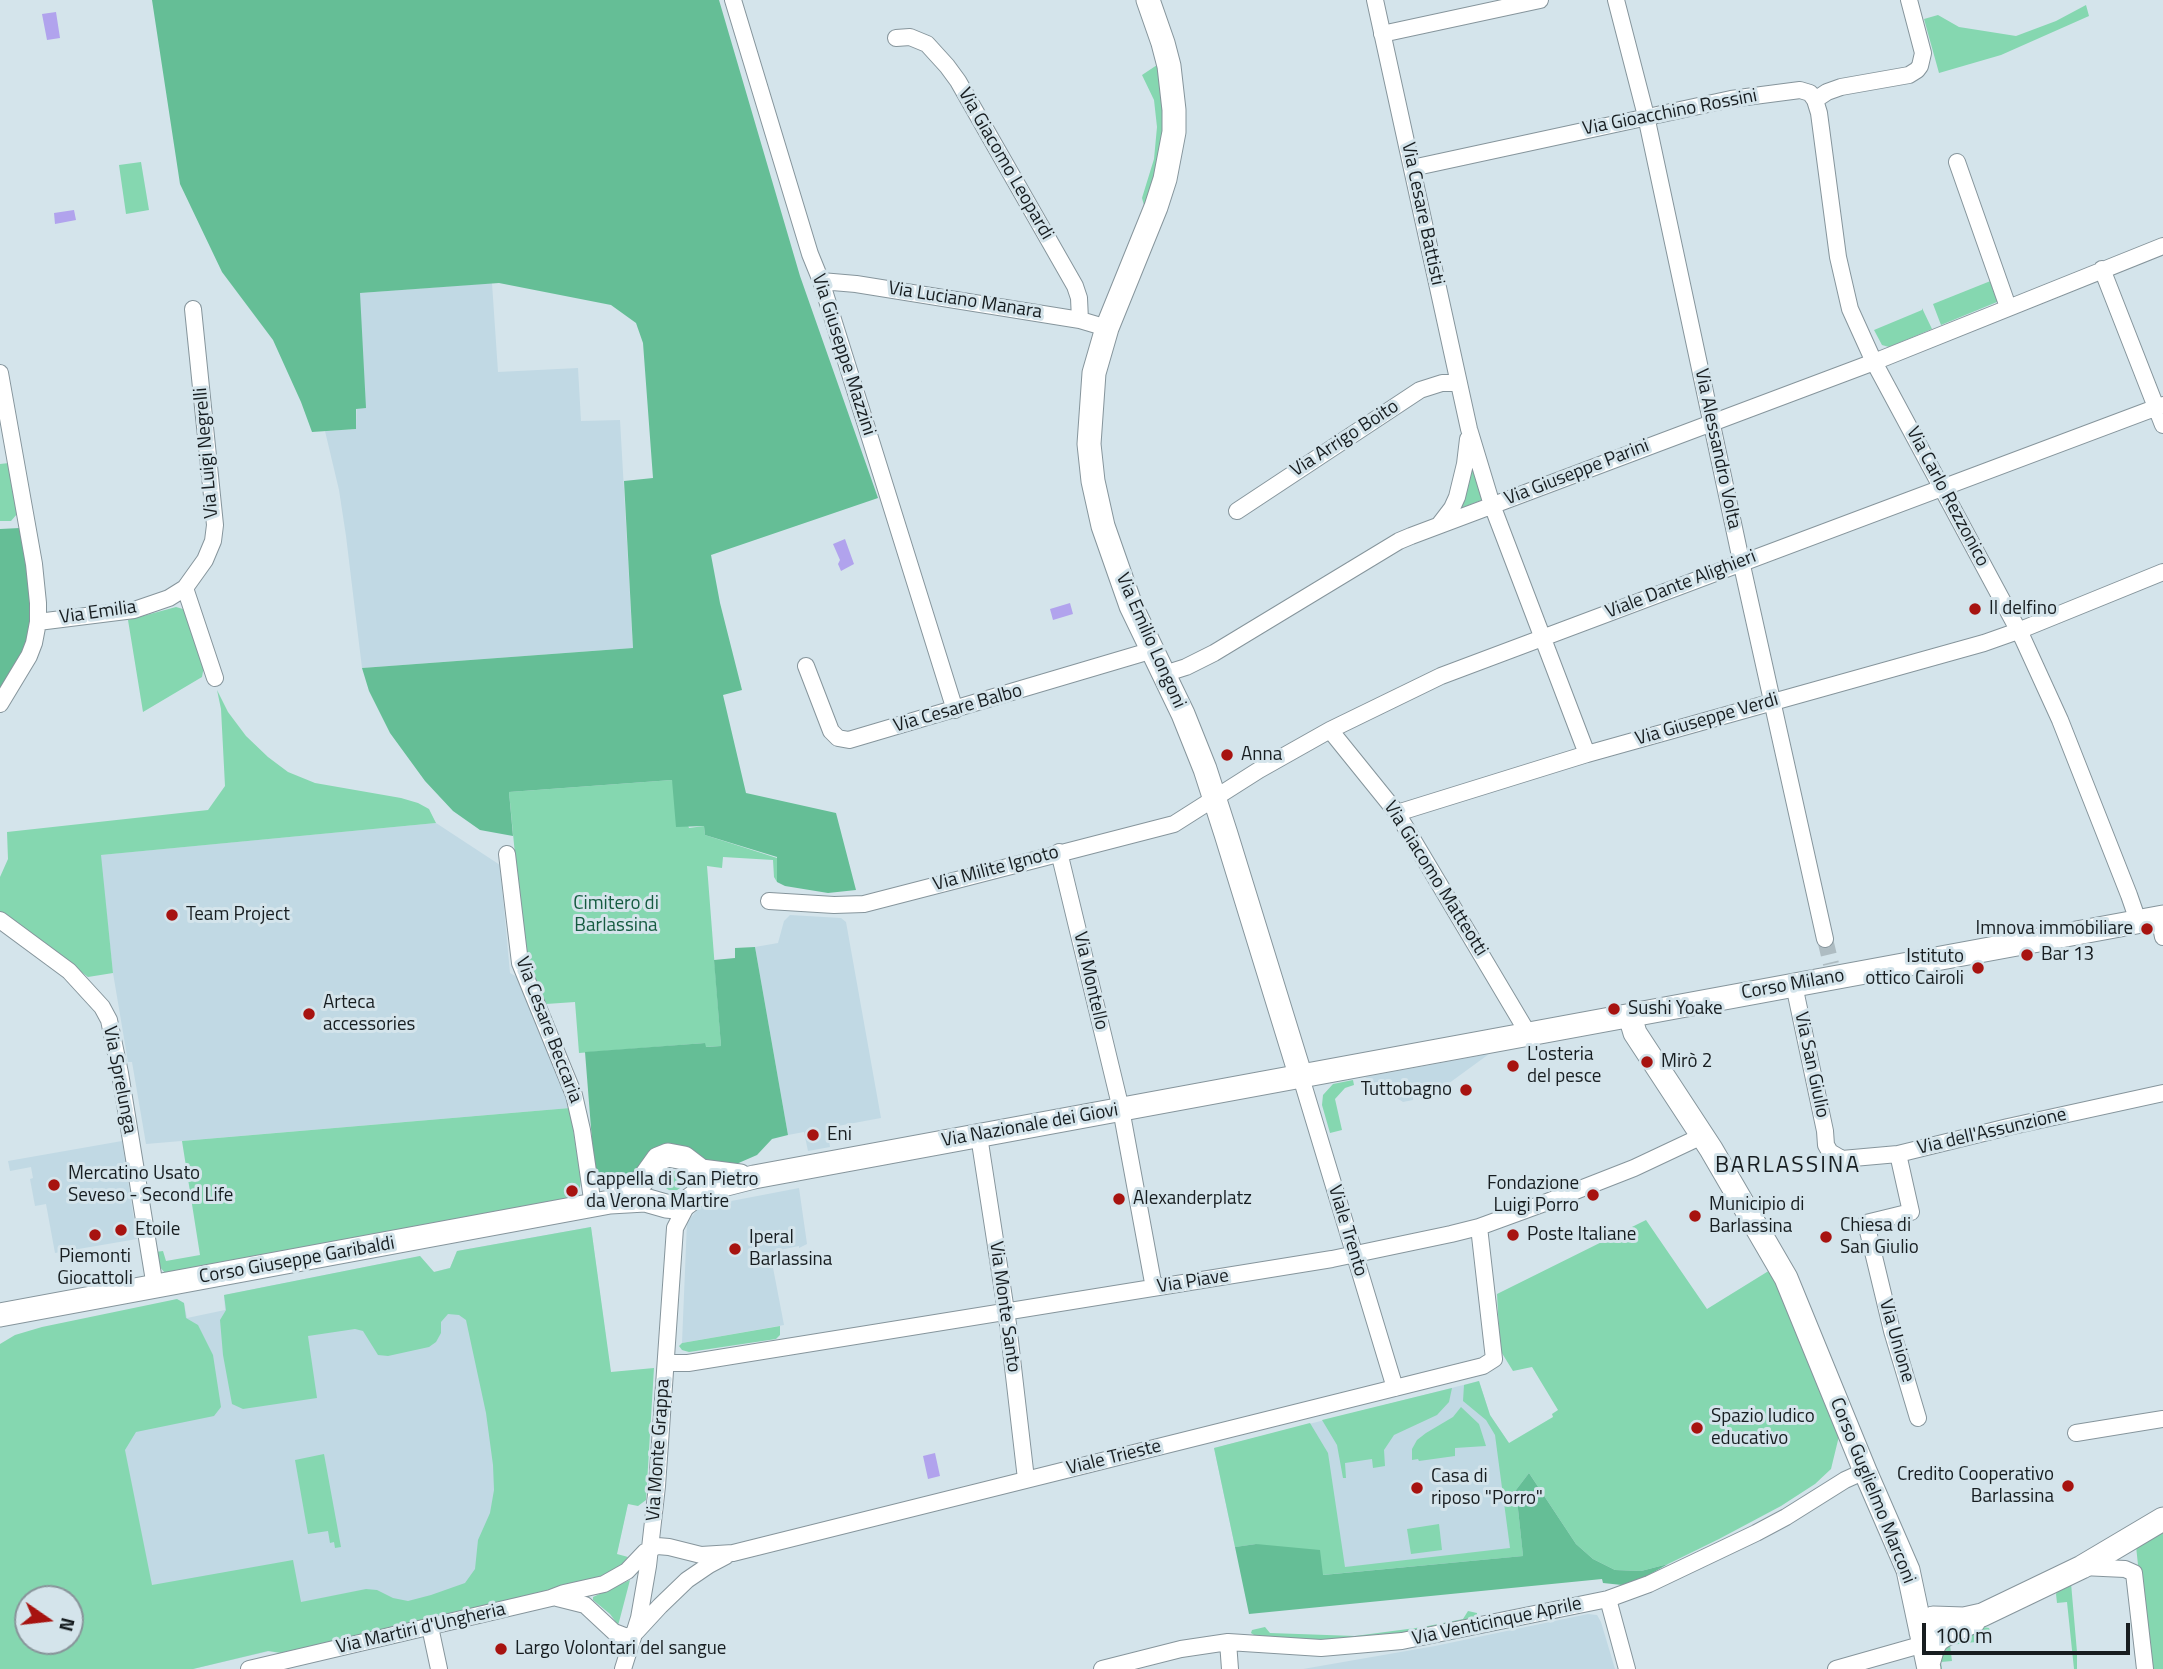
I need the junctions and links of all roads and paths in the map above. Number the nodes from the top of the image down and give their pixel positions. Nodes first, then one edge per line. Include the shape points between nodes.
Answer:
1 (733, 0) edge
2 (1148, 0) edge
3 (1375, 0) edge
4 (1540, 0) edge
5 (1616, 0) edge
6 (1909, 0) edge
7 (1382, 34) junction
8 (896, 38) dead end
9 (1815, 100) junction
10 (1646, 116) junction
11 (1957, 162) dead end
12 (1412, 168) junction
13 (2163, 246) edge
14 (2102, 269) junction
15 (821, 281) junction
16 (2008, 307) junction
17 (193, 309) dead end
18 (1080, 320) junction
19 (1107, 328) junction
20 (1874, 362) junction
21 (0, 373) edge
22 (1459, 383) junction
23 (2159, 407) edge
24 (1712, 422) junction
25 (2163, 425) edge
26 (1469, 429) junction
27 (1941, 487) junction
28 (1492, 505) junction
29 (1237, 511) dead end
30 (1438, 525) junction
31 (1741, 562) junction
32 (2163, 572) edge
33 (185, 589) junction
34 (38, 622) junction
35 (2018, 631) junction
36 (1543, 637) junction
37 (1153, 650) junction
38 (806, 666) dead end
39 (1164, 674) junction
40 (215, 678) dead end
41 (1773, 702) junction
42 (0, 704) edge
43 (955, 710) junction
44 (1330, 730) junction
45 (1587, 754) junction
46 (1215, 799) junction
47 (1397, 813) junction
48 (1059, 852) junction
49 (507, 854) dead end
50 (769, 901) dead end
51 (0, 920) edge
52 (2156, 923) edge
53 (1825, 939) tunnel mouth
54 (1794, 985) junction
55 (1630, 1016) junction
56 (1529, 1035) junction
57 (1300, 1074) junction
58 (2163, 1093) edge
59 (1121, 1109) junction
60 (979, 1136) junction
61 (1707, 1142) junction
62 (1826, 1145) joint
63 (1898, 1154) junction
64 (692, 1165) junction
65 (648, 1172) junction
66 (760, 1176) junction
67 (691, 1199) junction
68 (601, 1204) junction
69 (661, 1204) junction
70 (676, 1227) junction
71 (1479, 1227) junction
72 (1354, 1255) junction
73 (155, 1287) junction
74 (1154, 1288) junction
75 (1006, 1311) junction
76 (0, 1315) edge
77 (666, 1363) junction
78 (1395, 1388) junction
79 (1918, 1418) dead end
80 (2163, 1419) edge
81 (2076, 1433) dead end
82 (1864, 1471) junction
83 (1026, 1479) junction
84 (2163, 1519) edge
85 (653, 1530) junction
86 (669, 1547) junction
87 (651, 1548) junction
88 (733, 1553) junction
89 (2081, 1567) junction
90 (1914, 1594) junction
91 (551, 1598) junction
92 (1608, 1599) junction
93 (1949, 1625) junction
94 (430, 1627) junction
95 (627, 1635) junction
96 (1228, 1642) junction
97 (1924, 1643) edge
98 (625, 1662) edge
99 (249, 1669) edge
100 (439, 1669) edge
101 (1102, 1669) edge
102 (1230, 1669) edge
103 (1628, 1669) edge
104 (1836, 1669) edge
105 (2145, 1669) edge

1 - 15 street, Via Giuseppe Mazzini
2 - 19 main road, Via Emilio Longoni via 1168,66 1174,132 1156,207
3 - 7 street, Via Cesare Battisti
4 - 7 street
5 - 10 street, Via Alessandro Volta
6 - 9 street via 1922,44 1923,61 1917,70 1841,87
7 - 12 street, Via Cesare Battisti
8 - 18 street, Via Giacomo Leopardi via 910,37 927,44 958,81 1075,286
9 - 10 street, Via Gioacchino Rossini via 1800,90
9 - 20 street, Via Carlo Rezzonico via 1845,293
10 - 12 street, Via Gioacchino Rossini
10 - 24 street, Via Alessandro Volta
11 - 16 street
12 - 22 street, Via Cesare Battisti
13 - 14 street, Via Giuseppe Parini
14 - 16 street, Via Giuseppe Parini
14 - 23 street
15 - 18 street, Via Luciano Manara
15 - 43 street, Via Giuseppe Mazzini
16 - 20 street, Via Giuseppe Parini
17 - 33 street, Via Luigi Negrelli via 215,524 205,560
18 - 19 street, Via Luciano Manara
19 - 37 main road, Via Emilio Longoni via 1091,400 1088,444 1093,481 1118,574
20 - 24 street, Via Giuseppe Parini
20 - 27 street, Via Carlo Rezzonico
21 - 34 street via 34,564
22 - 26 street, Via Cesare Battisti
22 - 29 street, Via Arrigo Boito via 1420,390
23 - 25 street
23 - 27 street, Viale Dante Alighieri
24 - 28 street, Via Giuseppe Parini
24 - 31 street, Via Alessandro Volta
26 - 28 street, Via Cesare Battisti
26 - 30 street, Via Cesare Battisti via 1457,497
27 - 31 street, Viale Dante Alighieri
27 - 35 street, Via Carlo Rezzonico
28 - 30 street, Via Giuseppe Parini
28 - 36 street, Via Cesare Battisti
30 - 39 street, Via Giuseppe Parini via 1399,541 1206,658
31 - 36 street, Viale Dante Alighieri
31 - 41 street, Via Alessandro Volta
32 - 35 street, Via Giuseppe Verdi
33 - 34 street, Via Emilia via 134,610
33 - 40 street
34 - 42 street via 29,656
35 - 41 street, Via Giuseppe Verdi
35 - 52 street, Via Carlo Rezzonico via 2060,720 2129,895
36 - 44 street, Viale Dante Alighieri via 1441,676
36 - 45 street, Via Cesare Battisti
37 - 39 main road, Via Emilio Longoni
37 - 43 street, Via Cesare Balbo
38 - 43 street, Via Cesare Balbo via 831,731 844,740
39 - 46 main road, Via Emilio Longoni
41 - 45 street, Via Giuseppe Verdi
41 - 53 street, Via Alessandro Volta
44 - 46 street, Viale Dante Alighieri
44 - 47 street, Via Giacomo Matteotti
45 - 47 street, Via Giuseppe Verdi
46 - 48 street, Via Milite Ignoto via 1174,824
46 - 57 main road, Via Emilio Longoni
47 - 56 street, Via Giacomo Matteotti
48 - 50 street, Via Milite Ignoto via 863,904
48 - 59 street, Via Montello
49 - 68 street, Via Cesare Beccaria via 520,962 578,1107
51 - 73 street, Via Sprelunga via 69,971 109,1020
52 - 54 main road, Corso Milano via 1832,971
54 - 55 main road, Corso Milano
54 - 62 street, Via San Giulio
55 - 56 main road, Corso Milano
55 - 61 main road, Corso Guglielmo Marconi via 1635,1033
56 - 57 main road, Corso Milano
57 - 59 main road, Via Nazionale dei Giovi
57 - 72 street, Viale Trento
58 - 63 street, Via dell'Assunzione
59 - 60 main road, Via Nazionale dei Giovi
59 - 74 street, Via Montello
60 - 66 main road, Via Nazionale dei Giovi
60 - 75 street, Via Monte Santo
61 - 71 street, Via Piave
61 - 82 main road, Corso Guglielmo Marconi via 1786,1278
62 - 63 street, Via dell'Assunzione via 1846,1160
63 - 79 street, Via Unione via 1911,1212 1866,1223
64 - 65 main road, Via Nazionale dei Giovi via 668,1155
64 - 66 main road, Via Nazionale dei Giovi via 704,1171
64 - 67 main road via 698,1185
65 - 68 main road, Via Nazionale dei Giovi via 640,1182
65 - 69 main road via 647,1188
66 - 67 main road, Via Nazionale dei Giovi via 703,1190
67 - 69 main road, Via Nazionale dei Giovi via 676,1207
67 - 70 street, Via Monte Grappa
68 - 69 main road, Via Nazionale dei Giovi via 645,1200
68 - 73 main road, Corso Giuseppe Garibaldi
69 - 70 street
70 - 77 street, Via Monte Grappa
71 - 72 street, Via Piave
71 - 78 street, Viale Trieste via 1494,1359 1468,1371
72 - 74 street, Via Piave
72 - 78 street, Viale Trento
73 - 76 main road, Corso Giuseppe Garibaldi
74 - 75 street, Via Piave
75 - 77 street, Via Piave
75 - 83 street, Via Monte Santo
77 - 85 street, Via Monte Grappa
78 - 83 street, Viale Trieste
80 - 81 street
82 - 90 main road, Corso Guglielmo Marconi via 1901,1551
82 - 92 street, Via Venticinque Aprile via 1786,1517 1649,1584
83 - 88 street, Viale Trieste
84 - 89 main road
85 - 86 street via 656,1540
85 - 87 street, Via Monte Grappa
86 - 87 street, Viale Trieste
86 - 88 street, Viale Trieste via 697,1555
87 - 91 street, Via Martiri d'Ungheria via 616,1579
87 - 95 street, Via Monte Grappa via 643,1600
88 - 95 street, Viale Trieste via 687,1580
89 - 93 main road via 1982,1615
89 - 105 street via 2134,1573
90 - 93 main road
90 - 97 main road, Corso Guglielmo Marconi
91 - 94 street, Via Martiri d'Ungheria
91 - 95 street, Via Martiri d'Ungheria via 585,1605
92 - 96 street, Via Venticinque Aprile via 1402,1641 1321,1648
92 - 103 street
93 - 97 main road via 1933,1647
93 - 97 main road via 1928,1620
94 - 99 street, Via Martiri d'Ungheria
94 - 100 street
95 - 98 street, Via Monte Grappa
96 - 101 street, Via Venticinque Aprile
96 - 102 street
97 - 104 street

